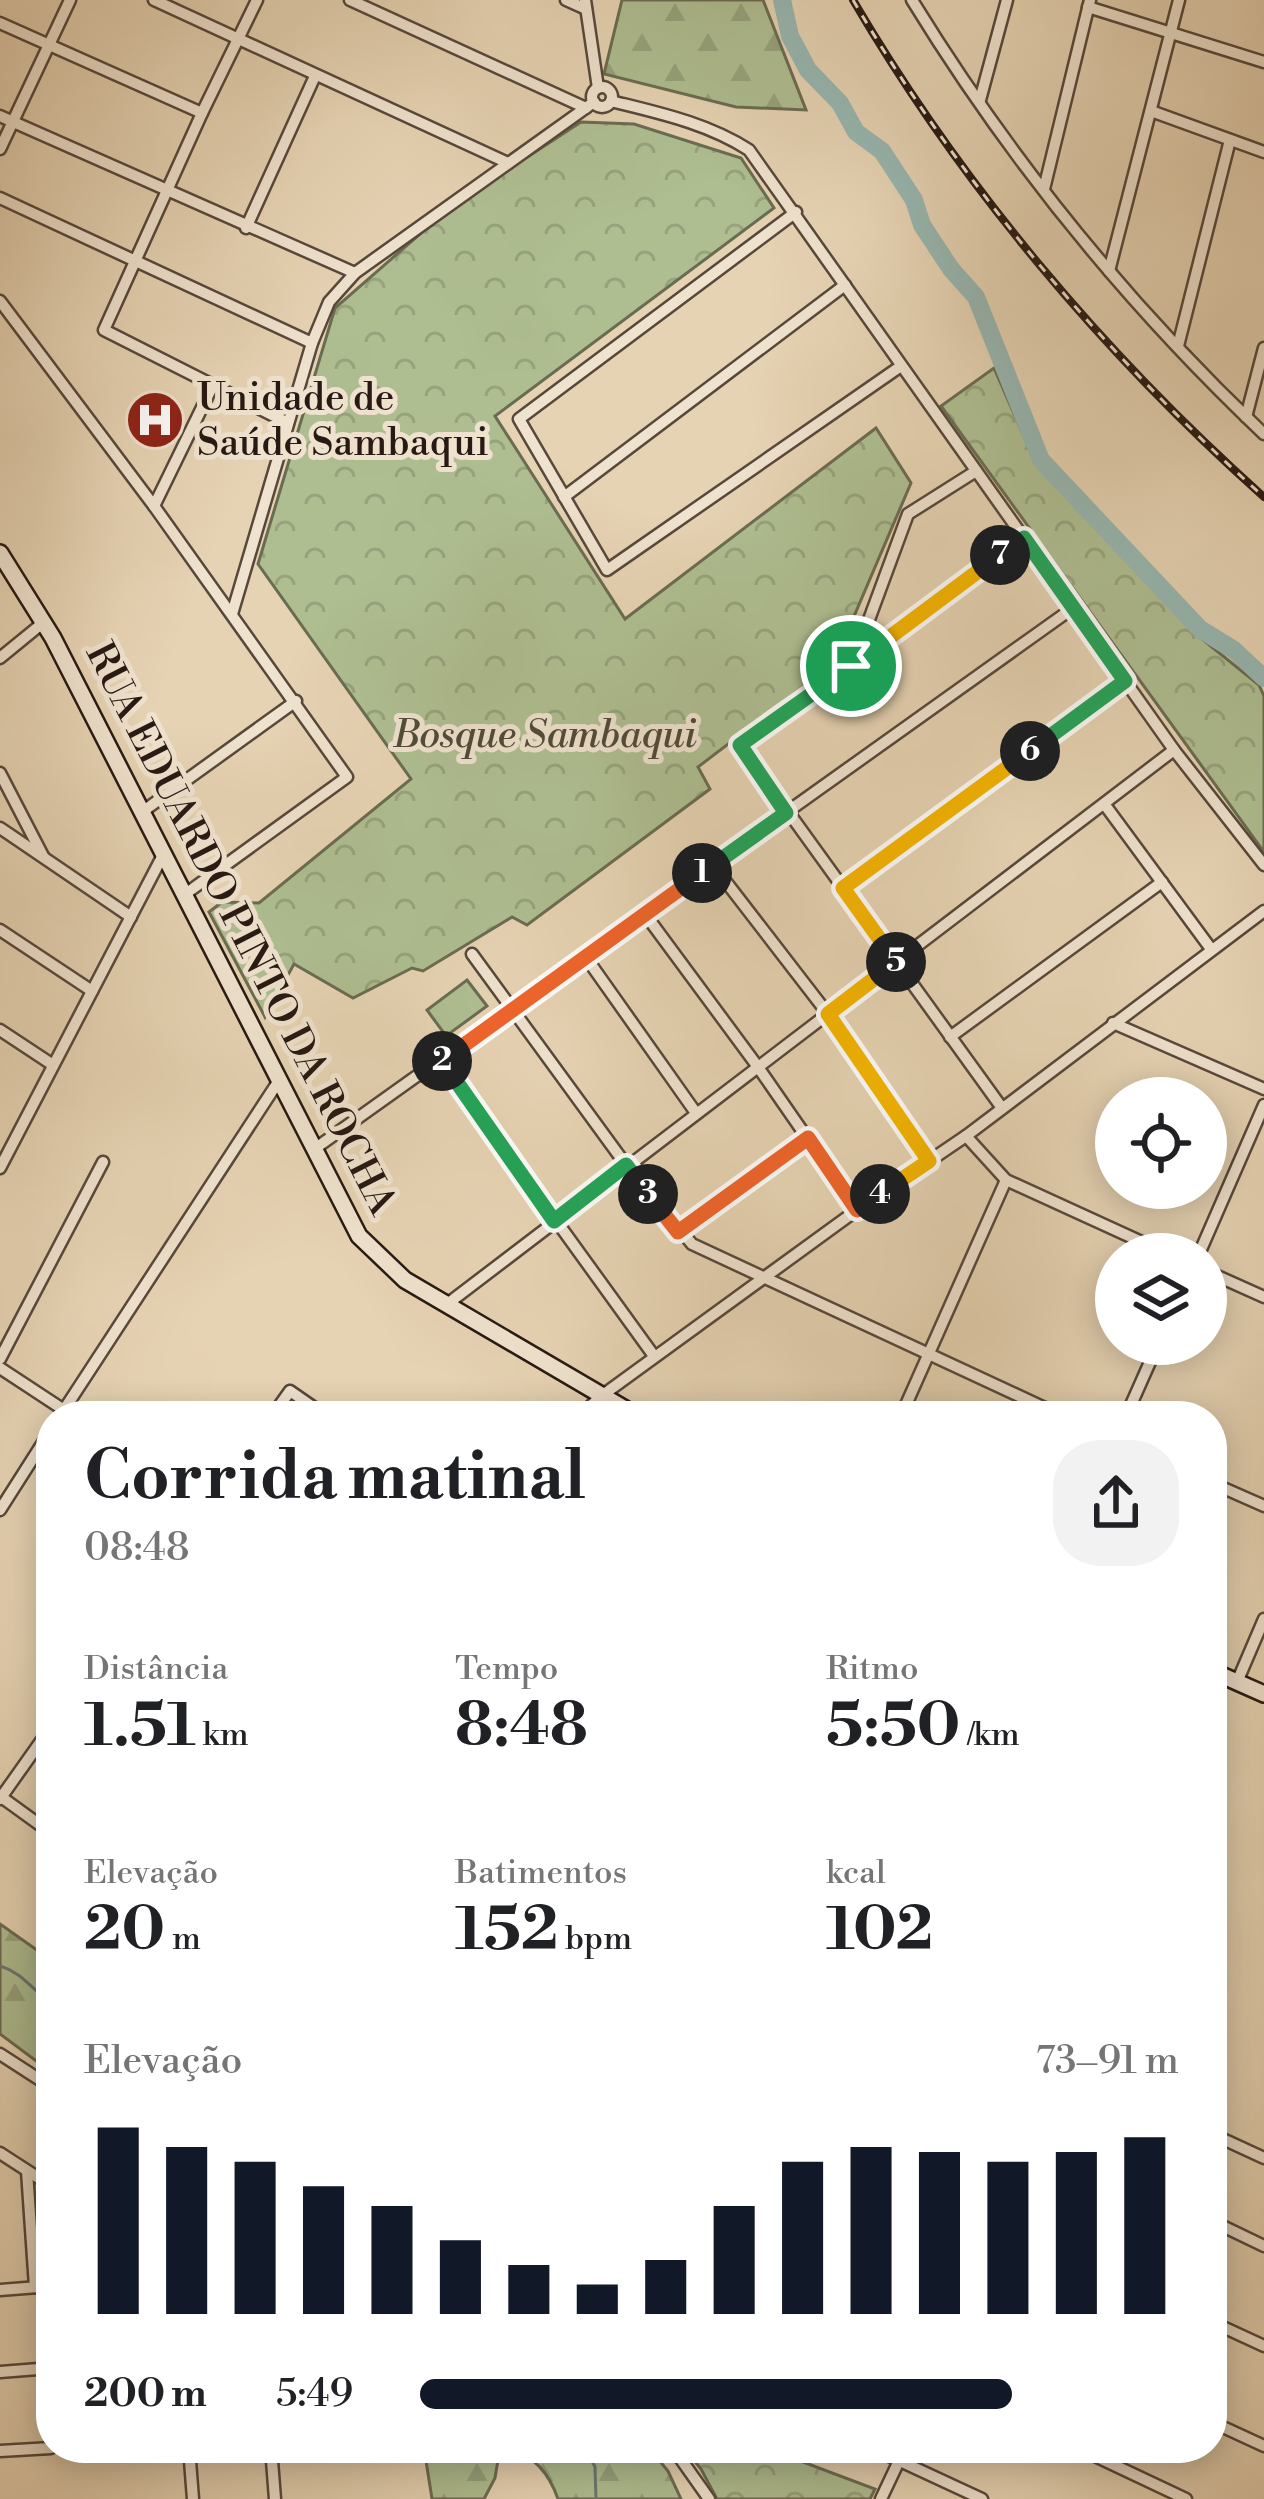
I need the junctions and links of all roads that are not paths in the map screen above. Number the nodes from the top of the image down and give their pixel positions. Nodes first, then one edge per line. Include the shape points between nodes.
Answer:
1 (70, 0) edge
2 (154, 0) edge
3 (257, 0) edge
4 (350, 0) edge
5 (566, 0) edge
6 (1007, 0) edge
7 (1179, 0) edge
8 (1089, 3) edge
9 (917, 4) edge
10 (586, 5) edge
11 (0, 23) edge
12 (1170, 30) junction
13 (239, 38) junction
14 (47, 44) junction
15 (1264, 62) edge
16 (315, 76) junction
17 (598, 88) junction
18 (980, 100) junction
19 (611, 101) junction
20 (590, 105) junction
21 (1151, 111) junction
22 (202, 112) junction
23 (6, 118) edge
24 (1230, 140) junction
25 (0, 149) edge
26 (1264, 152) edge
27 (508, 163) junction
28 (1044, 190) junction
29 (167, 193) junction
30 (0, 198) edge
31 (796, 212) junction
32 (246, 228) junction
33 (134, 263) junction
34 (1109, 271) junction
35 (355, 273) junction
36 (845, 286) junction
37 (0, 301) edge
38 (312, 343) junction
39 (1178, 346) junction
40 (1264, 348) edge
41 (901, 366) junction
42 (213, 385) junction
43 (1246, 417) junction
44 (288, 423) junction
45 (1264, 434) edge
46 (976, 471) junction
47 (564, 497) junction
48 (154, 506) junction
49 (1024, 538) junction
50 (0, 553) edge
51 (1073, 608) junction
52 (232, 614) junction
53 (44, 622) junction
54 (0, 658) edge
55 (851, 666) junction
56 (1125, 681) junction
57 (296, 701) junction
58 (1174, 750) junction
59 (0, 773) edge
60 (1105, 806) junction
61 (142, 812) junction
62 (786, 813) junction
63 (0, 828) edge
64 (163, 855) junction
65 (45, 859) junction
66 (713, 865) junction
67 (1264, 865) edge
68 (1162, 882) junction
69 (843, 888) junction
70 (184, 896) junction
71 (1264, 910) edge
72 (644, 914) junction
73 (130, 917) junction
74 (0, 930) edge
75 (1211, 949) junction
76 (472, 954) dead end
77 (585, 956) junction
78 (896, 963) junction
79 (92, 991) junction
80 (512, 1008) junction
81 (828, 1014) junction
82 (1113, 1022) junction
83 (0, 1030) edge
84 (950, 1037) junction
85 (440, 1060) junction
86 (53, 1065) junction
87 (758, 1067) junction
88 (278, 1082) junction
89 (1264, 1090) edge
90 (1264, 1105) edge
91 (1002, 1108) junction
92 (697, 1113) junction
93 (0, 1131) edge
94 (966, 1136) junction
95 (808, 1138) junction
96 (14, 1141) junction
97 (313, 1150) junction
98 (929, 1161) junction
99 (103, 1162) dead end
100 (626, 1165) junction
101 (0, 1168) edge
102 (1006, 1180) junction
103 (857, 1210) junction
104 (554, 1221) junction
105 (678, 1232) junction
106 (1122, 1233) edge
107 (1208, 1233) edge
108 (765, 1276) junction
109 (1227, 1280) edge
110 (1264, 1297) edge
111 (446, 1305) junction
112 (654, 1357) junction
113 (929, 1357) junction
114 (0, 1363) edge
115 (1149, 1365) edge
116 (600, 1396) junction
117 (49, 1401) edge
118 (74, 1401) edge
119 (595, 1401) edge
120 (610, 1401) edge
121 (908, 1401) edge
122 (1028, 1401) edge
123 (1133, 1401) edge
124 (36, 1454) edge
125 (1227, 1490) edge
126 (1264, 1506) edge
127 (0, 1510) edge
128 (1264, 1619) edge
129 (1227, 1678) edge
130 (1237, 1682) junction
131 (1264, 1694) edge
132 (36, 1748) edge
133 (0, 1798) edge
134 (36, 1823) edge
135 (0, 2054) edge
136 (36, 2077) edge
137 (1227, 2141) edge
138 (0, 2153) edge
139 (1264, 2158) edge
140 (27, 2170) junction
141 (36, 2176) edge
142 (1227, 2229) edge
143 (1264, 2246) edge
144 (35, 2288) joint
145 (0, 2290) edge
146 (1227, 2329) edge
147 (1264, 2346) edge
148 (36, 2369) edge
149 (0, 2372) edge
150 (1227, 2429) edge
151 (1264, 2446) edge
152 (36, 2449) edge
153 (0, 2451) edge
154 (190, 2463) edge
155 (272, 2463) edge
156 (684, 2463) edge
157 (899, 2463) edge
158 (919, 2463) edge
159 (1110, 2463) edge
160 (193, 2499) edge
161 (275, 2499) edge
162 (709, 2499) edge
163 (881, 2499) edge
164 (982, 2499) edge
165 (1186, 2499) edge

1 - 14 street
2 - 13 street
3 - 13 street
4 - 20 street
5 - 10 street
6 - 18 street
7 - 12 street
8 - 12 street
8 - 28 street
9 - 18 street
10 - 17 street
11 - 14 street
12 - 15 street
12 - 21 street
13 - 16 street
13 - 22 street
14 - 22 street
14 - 23 street
16 - 27 street
16 - 32 street
17 - 19 street via 608,89
17 - 20 street
18 - 28 street
19 - 20 street
19 - 31 street via 726,135 749,150
20 - 27 street
21 - 24 street
21 - 34 street
22 - 29 street
23 - 25 street
23 - 29 street
24 - 26 street
24 - 39 street
27 - 35 street
28 - 34 street
29 - 32 street
29 - 33 street
30 - 33 street
31 - 36 street
31 - 47 street via 519,419
32 - 35 street
33 - 38 street
33 - 42 street via 104,330
34 - 39 street
35 - 38 street via 329,302
36 - 41 street
36 - 47 street
37 - 48 street
38 - 44 street
39 - 43 street
40 - 43 street
41 - 46 street
41 - 47 street via 608,569
42 - 44 street
42 - 48 street
43 - 45 street
44 - 52 street
46 - 49 street
46 - 55 street via 908,514
48 - 52 street
49 - 51 street
49 - 55 street
50 - 53 main road, RUA EDUARDO PINTO DA ROCHA
51 - 56 street
51 - 62 street
52 - 57 street
53 - 54 street
53 - 61 main road, RUA EDUARDO PINTO DA ROCHA
55 - 62 street via 740,745
56 - 58 street
56 - 69 street
57 - 61 street
57 - 70 street via 346,777
58 - 60 street
58 - 67 street
59 - 65 street
60 - 68 street
60 - 78 street
61 - 64 main road, RUA EDUARDO PINTO DA ROCHA
62 - 66 street
62 - 69 street
63 - 65 street
64 - 70 main road, RUA EDUARDO PINTO DA ROCHA
64 - 73 street
65 - 73 street
66 - 72 street
66 - 81 street
68 - 75 street
68 - 84 street
69 - 78 street
70 - 88 main road, RUA EDUARDO PINTO DA ROCHA
71 - 75 street
72 - 77 street
72 - 87 street
73 - 79 street
74 - 79 street
75 - 82 street
76 - 80 street
77 - 80 street
77 - 92 street
78 - 81 street
78 - 84 street
79 - 86 street
80 - 85 street
80 - 100 street
81 - 87 street
81 - 98 street
82 - 89 street
82 - 91 street
83 - 86 street
84 - 91 street
85 - 97 street
85 - 104 street
86 - 96 street
87 - 92 street
87 - 95 street
88 - 97 main road, RUA EDUARDO PINTO DA ROCHA
88 - 118 street
90 - 107 street
91 - 94 street
92 - 100 street
93 - 96 street
94 - 98 street
94 - 102 street
95 - 103 street
95 - 105 street
96 - 101 street
97 - 111 main road, RUA EDUARDO PINTO DA ROCHA via 368,1247
98 - 103 street
99 - 114 street
100 - 104 street
100 - 105 street
102 - 106 street
102 - 113 street
103 - 108 street
104 - 111 street
104 - 112 street
105 - 108 street
108 - 112 street
108 - 113 street
109 - 110 street
111 - 116 main road, RUA EDUARDO PINTO DA ROCHA
112 - 116 street
113 - 121 street
113 - 122 street
114 - 117 street
115 - 123 street
116 - 119 street
116 - 120 main road, RUA EDUARDO PINTO DA ROCHA
124 - 127 street
125 - 126 street
128 - 130 street
129 - 130 main road
130 - 131 main road
132 - 133 street
133 - 134 street
135 - 136 street
137 - 139 street
138 - 140 street
140 - 141 street
140 - 144 street
142 - 143 street
144 - 145 street
146 - 147 street
148 - 149 street
150 - 151 street
152 - 153 street
154 - 160 street
155 - 161 street
156 - 162 street
157 - 163 street
158 - 164 street
159 - 165 street

